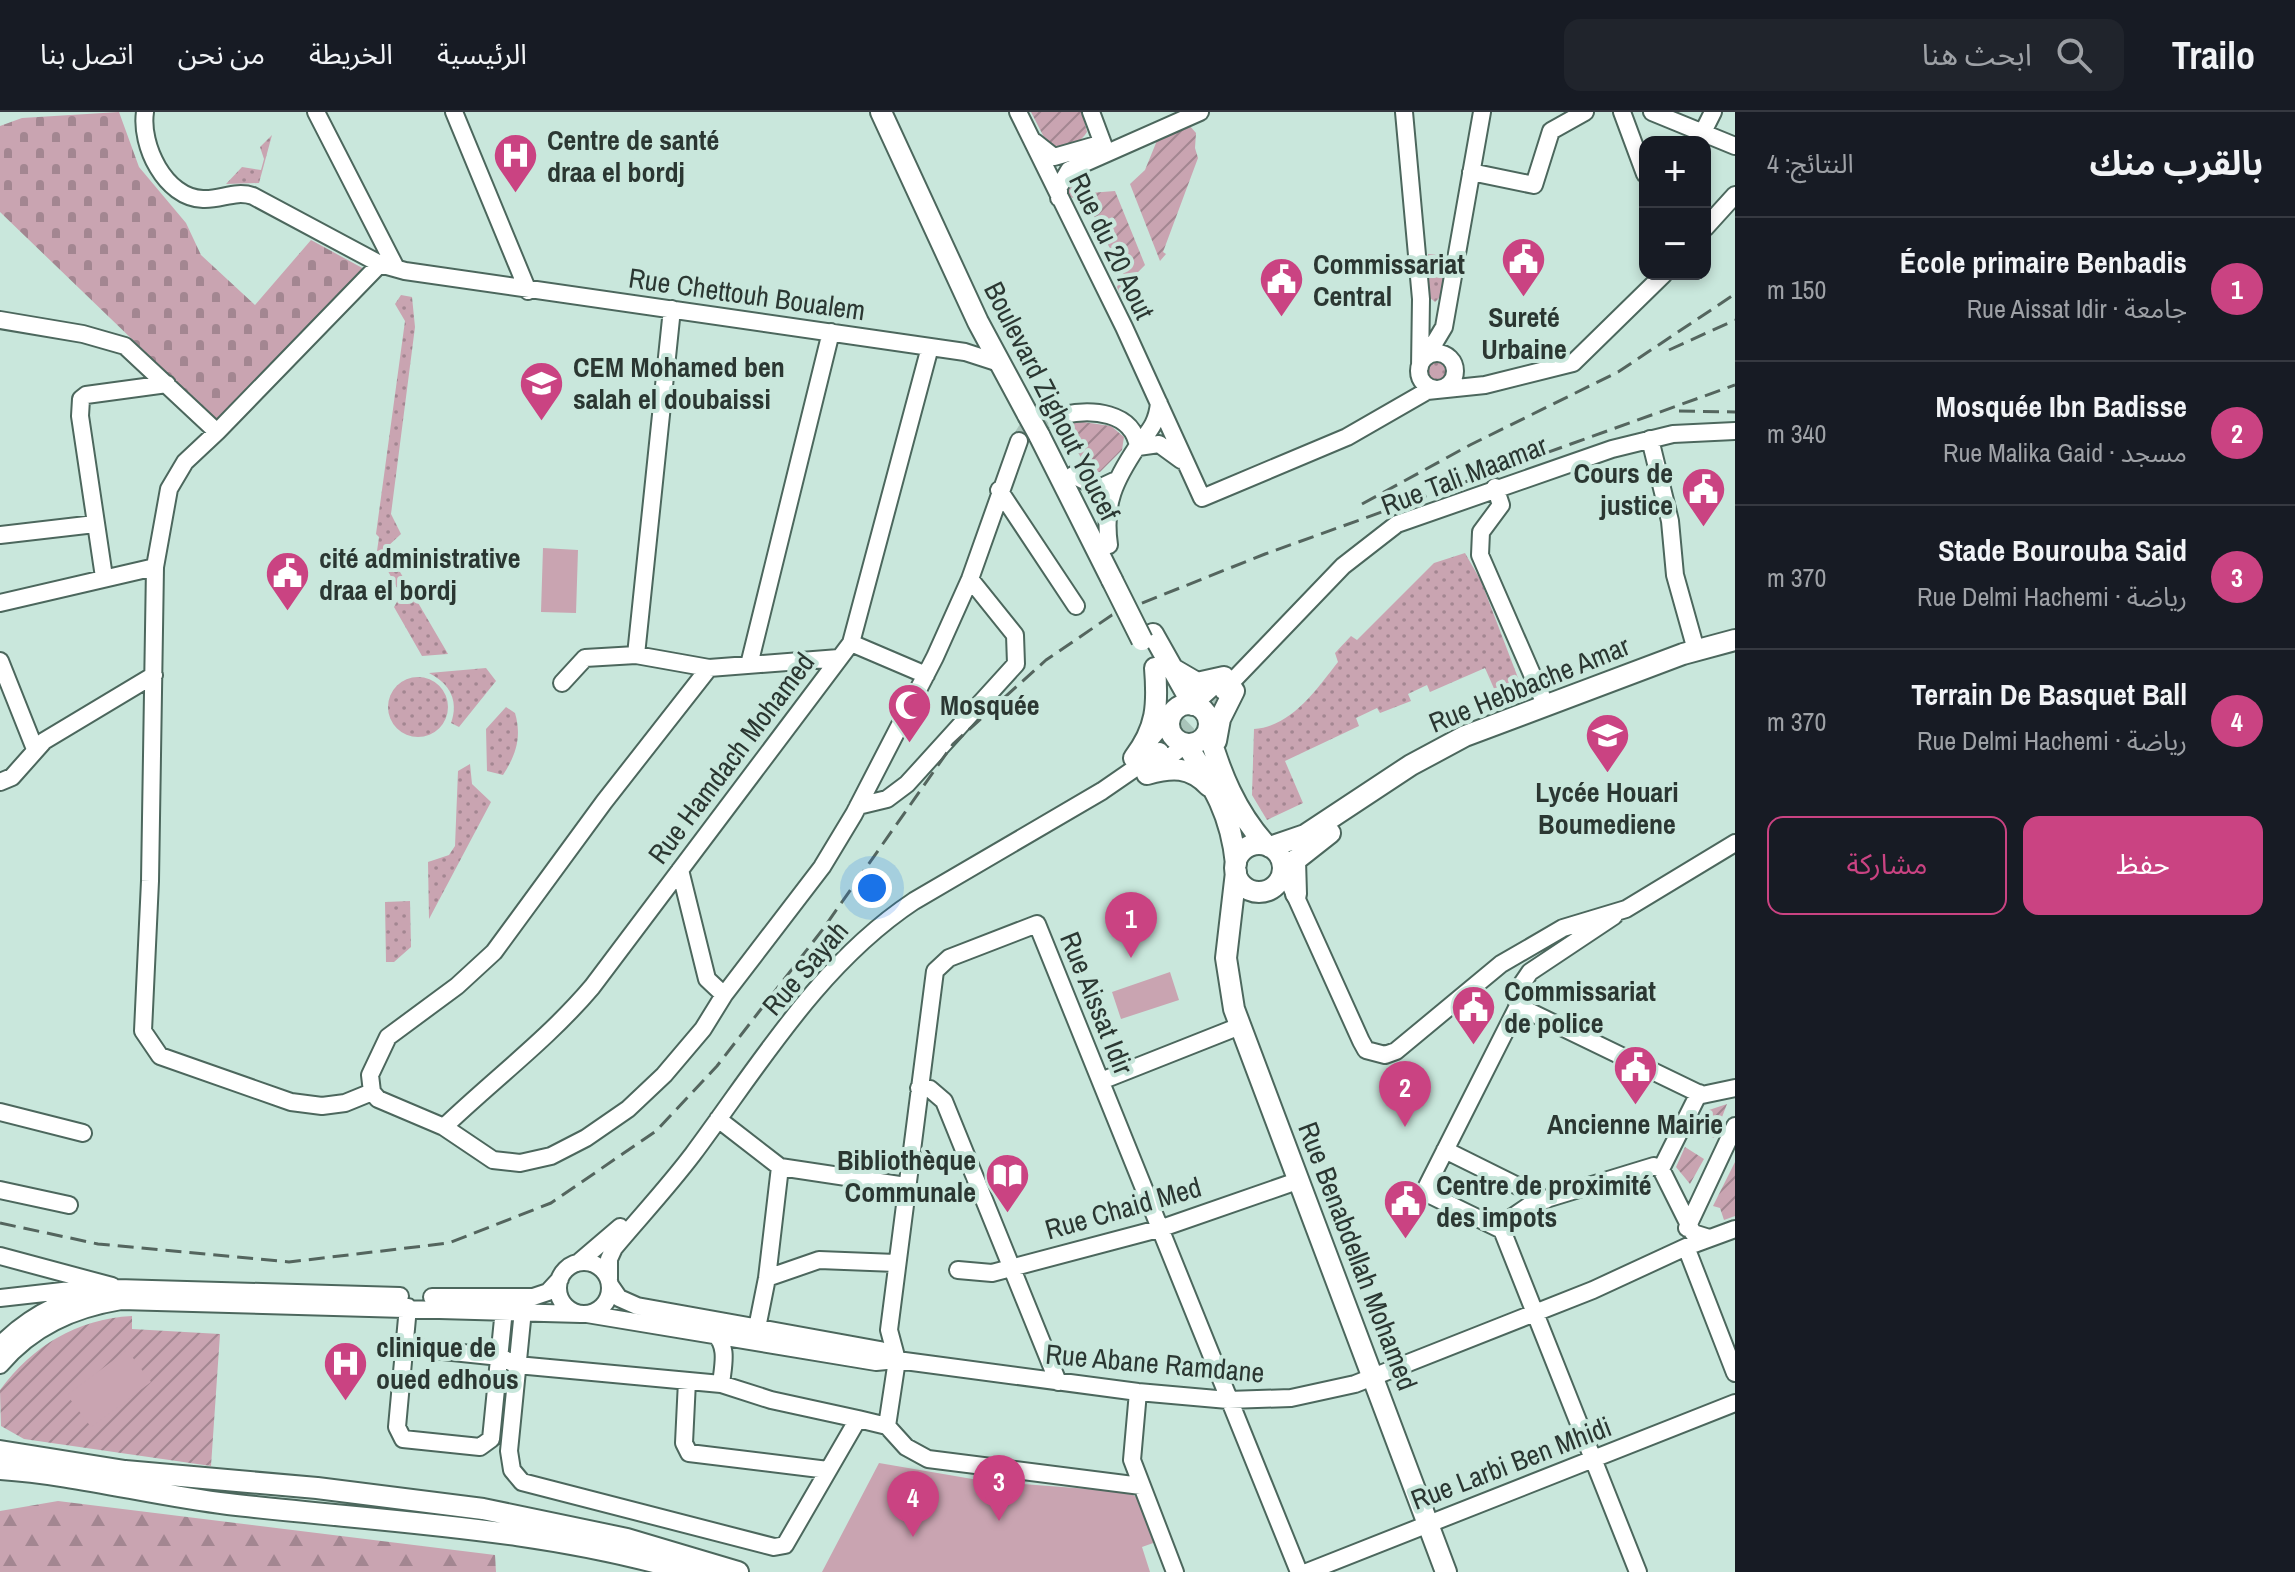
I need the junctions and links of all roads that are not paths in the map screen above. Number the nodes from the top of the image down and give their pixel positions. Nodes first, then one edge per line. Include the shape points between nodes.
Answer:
1 (145, 112) edge
2 (316, 112) edge
3 (454, 112) edge
4 (881, 112) edge
5 (895, 112) edge
6 (1018, 112) edge
7 (1091, 112) edge
8 (1175, 112) edge
9 (1200, 112) edge
10 (1404, 112) edge
11 (1482, 112) edge
12 (1585, 112) edge
13 (1622, 112) edge
14 (1652, 112) edge
15 (1713, 112) edge
16 (1703, 132) junction
17 (1031, 138) junction
18 (1735, 146) edge
19 (1104, 147) junction
20 (1639, 158) edge
21 (1045, 170) junction
22 (1471, 172) junction
23 (1065, 173) junction
24 (1735, 195) edge
25 (1059, 198) junction
26 (1711, 221) edge
27 (388, 266) junction
28 (1658, 280) edge
29 (528, 291) junction
30 (1421, 299) junction
31 (1449, 303) junction
32 (672, 309) junction
33 (0, 320) edge
34 (978, 322) junction
35 (831, 332) junction
36 (930, 347) junction
37 (960, 352) junction
38 (1441, 353) junction
39 (999, 363) junction
40 (1422, 366) junction
41 (167, 384) junction
42 (1474, 387) junction
43 (1441, 388) junction
44 (1411, 401) junction
45 (1158, 410) junction
46 (1034, 412) junction
47 (1125, 423) junction
48 (1043, 430) junction
49 (1735, 431) edge
50 (217, 432) junction
51 (1650, 439) junction
52 (1138, 447) junction
53 (1187, 466) junction
54 (1073, 475) junction
55 (1114, 481) junction
56 (1495, 487) junction
57 (999, 490) junction
58 (95, 524) junction
59 (0, 535) edge
60 (1109, 545) junction
61 (155, 567) junction
62 (104, 577) junction
63 (1118, 577) junction
64 (970, 579) junction
65 (0, 603) edge
66 (1076, 606) dead end
67 (1735, 640) edge
68 (851, 643) junction
69 (1696, 650) junction
70 (1735, 653) edge
71 (636, 655) junction
72 (839, 658) junction
73 (0, 661) edge
74 (749, 665) junction
75 (1162, 666) junction
76 (709, 668) junction
77 (154, 675) junction
78 (926, 675) junction
79 (562, 683) dead end
80 (1227, 687) junction
81 (1545, 704) junction
82 (1193, 705) junction
83 (1171, 715) junction
84 (1208, 730) junction
85 (1186, 744) junction
86 (35, 749) junction
87 (1160, 751) tunnel mouth
88 (1134, 758) junction
89 (1216, 761) junction
90 (1147, 774) junction
91 (0, 782) edge
92 (1214, 789) junction
93 (858, 806) junction
94 (1019, 838) junction
95 (1735, 843) edge
96 (1268, 846) junction
97 (1287, 867) junction
98 (1236, 868) junction
99 (680, 870) junction
100 (1263, 891) junction
101 (1296, 894) joint
102 (1626, 909) junction
103 (1226, 958) junction
104 (724, 995) junction
105 (1519, 1008) junction
106 (1240, 1026) junction
107 (1101, 1081) junction
108 (919, 1088) junction
109 (1735, 1088) edge
110 (372, 1092) junction
111 (1699, 1093) junction
112 (0, 1112) edge
113 (718, 1119) junction
114 (1735, 1126) edge
115 (444, 1127) junction
116 (83, 1133) dead end
117 (1445, 1150) junction
118 (780, 1167) junction
119 (1661, 1169) junction
120 (1300, 1180) junction
121 (906, 1186) junction
122 (0, 1190) edge
123 (658, 1195) junction
124 (1546, 1200) junction
125 (69, 1205) dead end
126 (1690, 1221) junction
127 (1162, 1228) junction
128 (1735, 1229) edge
129 (1502, 1230) junction
130 (1710, 1238) junction
131 (1681, 1249) junction
132 (0, 1256) edge
133 (579, 1262) junction
134 (896, 1263) junction
135 (1011, 1266) junction
136 (958, 1270) dead end
137 (767, 1278) junction
138 (560, 1279) junction
139 (610, 1282) junction
140 (117, 1288) junction
141 (35, 1292) junction
142 (0, 1298) edge
143 (65, 1300) junction
144 (408, 1307) junction
145 (504, 1309) junction
146 (523, 1310) junction
147 (1534, 1313) junction
148 (584, 1314) junction
149 (757, 1328) junction
150 (713, 1332) junction
151 (742, 1337) junction
152 (0, 1345) edge
153 (405, 1347) junction
154 (889, 1350) junction
155 (724, 1355) junction
156 (500, 1357) junction
157 (0, 1365) edge
158 (517, 1365) junction
159 (1735, 1373) edge
160 (1373, 1376) junction
161 (687, 1381) junction
162 (1058, 1382) junction
163 (721, 1384) junction
164 (1138, 1392) junction
165 (1228, 1400) junction
166 (1735, 1403) edge
167 (858, 1419) junction
168 (887, 1426) junction
169 (0, 1451) edge
170 (1593, 1459) junction
171 (0, 1469) edge
172 (828, 1470) junction
173 (1141, 1486) junction
174 (1428, 1523) junction
175 (690, 1572) edge
176 (738, 1572) edge
177 (1175, 1572) edge
178 (1299, 1572) edge
179 (1307, 1572) edge
180 (1446, 1572) edge
181 (1638, 1572) edge

1 - 27 street, Rue Chettouh Boualem via 143,126 151,152 183,192 200,199 238,193 264,200
2 - 27 street
3 - 29 street
4 - 34 main road, Boulevard Zighout Youcef
5 - 46 main road, Boulevard Zighout Youcef
6 - 17 street, Rue du 20 Aout
7 - 19 street
8 - 19 street
9 - 19 street
10 - 30 street
11 - 22 street
12 - 22 street via 1551,131 1534,185
13 - 20 street
14 - 16 street
15 - 16 street
16 - 18 street
17 - 19 street via 1054,157
17 - 21 street, Rue du 20 Aout
19 - 23 street
21 - 23 street
21 - 25 street, Rue du 20 Aout
22 - 31 street
23 - 25 street
24 - 26 street
25 - 45 street, Rue du 20 Aout
27 - 29 street, Rue Chettouh Boualem
27 - 50 street
28 - 42 street via 1573,363
29 - 32 street, Rue Chettouh Boualem
30 - 31 street via 1431,310
30 - 38 street
31 - 38 street
32 - 35 street, Rue Chettouh Boualem
32 - 71 street
33 - 41 street via 125,346
34 - 37 street via 979,345
34 - 39 main road, Boulevard Zighout Youcef
35 - 36 street, Rue Chettouh Boualem
35 - 74 street
36 - 37 street, Rue Chettouh Boualem
36 - 68 street, Rue Hamdach Mohamed
37 - 39 street, Rue Chettouh Boualem
38 - 40 street
38 - 40 street
38 - 42 street via 1464,383
38 - 43 street via 1451,383
39 - 46 main road, Boulevard Zighout Youcef
40 - 43 street via 1425,384
40 - 44 street
41 - 50 street
41 - 58 street via 81,399
42 - 43 street
43 - 44 street
44 - 53 street, Rue du 20 Aout via 1347,437 1205,498
45 - 47 street via 1140,424
45 - 52 street via 1150,434
45 - 53 street, Rue du 20 Aout
46 - 48 main road, Boulevard Zighout Youcef
47 - 48 street via 1093,411
47 - 52 street
48 - 54 main road, Boulevard Zighout Youcef
48 - 57 street
48 - 63 main road, Boulevard Zighout Youcef
49 - 51 street, Rue Tali Maamar
50 - 61 street via 185,462 169,489
51 - 56 street, Rue Tali Maamar
51 - 69 street via 1670,521 1675,575
52 - 53 street via 1159,444
52 - 55 street
54 - 55 street via 1099,488
54 - 60 main road, Boulevard Zighout Youcef
55 - 60 street via 1106,513
56 - 80 street, Rue Tali Maamar via 1397,524 1327,582 1303,595
56 - 81 street via 1501,505 1481,532 1480,555
57 - 64 street
57 - 66 street
58 - 59 street
58 - 62 street
60 - 63 main road, Boulevard Zighout Youcef
61 - 62 street
61 - 77 street
62 - 65 street
63 - 75 main road, Boulevard Zighout Youcef
64 - 78 street
64 - 93 street via 1015,635 1016,664 907,784 887,799
67 - 69 main road, Rue Hebbache Amar
68 - 72 street, Rue Hamdach Mohamed
68 - 78 street
69 - 81 main road, Rue Hebbache Amar
70 - 97 main road, Rue Hebbache Amar via 1471,748 1416,777
71 - 76 street
71 - 79 street via 585,658
72 - 74 street
72 - 99 street, Rue Hamdach Mohamed
73 - 86 street
74 - 76 street
75 - 80 main road via 1197,683
75 - 82 main road, Boulevard Zighout Youcef
75 - 83 main road, Boulevard Zighout Youcef
75 - 88 main road via 1156,720
76 - 110 street via 494,952 388,1037 370,1075
77 - 86 street
77 - 110 street via 143,1031 160,1056 291,1102 322,1106
78 - 93 street
80 - 82 street
80 - 84 street
80 - 89 main road
81 - 96 main road, Rue Hebbache Amar via 1436,750 1305,835
82 - 83 main road via 1180,706
82 - 84 main road via 1207,717
83 - 85 main road via 1171,733
83 - 88 street
84 - 85 main road via 1202,739
84 - 89 main road
85 - 90 street
85 - 92 main road
86 - 91 street via 12,777
87 - 94 street, Rue Sayah
88 - 94 street via 1048,812
89 - 96 main road via 1242,815
90 - 92 main road via 1172,768 1192,771
90 - 94 street via 1057,826
92 - 98 main road via 1233,833
93 - 104 street via 822,867
94 - 113 street, Rue Sayah via 868,935 805,1003
95 - 102 street
96 - 97 main road
96 - 98 main road via 1247,848
97 - 100 main road via 1276,885
97 - 101 main road
98 - 100 main road via 1248,889
98 - 103 main road, Rue Benabdellah Mohamed
99 - 104 street via 707,979
99 - 115 street, Rue Hamdach Mohamed via 564,1021
100 - 103 main road, Rue Benabdellah Mohamed via 1246,906
101 - 102 street via 1361,1041 1366,1050 1385,1055 1501,964 1563,928
102 - 105 street via 1530,972 1515,994
103 - 106 main road, Rue Benabdellah Mohamed
104 - 115 street via 703,1029 628,1109 551,1156 520,1163 493,1160
105 - 111 street
105 - 117 street
106 - 107 street
106 - 120 main road, Rue Benabdellah Mohamed
107 - 108 street, Rue Aissat Idir via 1037,924 937,966
107 - 127 street, Rue Aissat Idir
108 - 121 street, Rue Aissat Idir
108 - 135 street via 930,1089 944,1101
109 - 111 street
110 - 115 street via 383,1102
111 - 119 street
112 - 116 street
113 - 118 street
113 - 123 street, Rue Sayah
114 - 126 street
117 - 124 street
117 - 129 street via 1424,1192
118 - 121 street
118 - 137 street
119 - 124 street via 1646,1167
119 - 126 street
120 - 127 street, Rue Chaid Med
120 - 160 main road, Rue Benabdellah Mohamed
121 - 134 street, Rue Aissat Idir
122 - 125 street
123 - 133 street, Rue Sayah
123 - 139 street, Rue Sayah via 614,1248 607,1267
124 - 129 street via 1523,1209
126 - 130 street via 1696,1236
126 - 131 street
127 - 135 street, Rue Chaid Med
127 - 165 street, Rue Aissat Idir
128 - 130 street, Rue Abane Ramdane
129 - 147 street
130 - 131 street, Rue Abane Ramdane
131 - 147 street, Rue Abane Ramdane
131 - 159 street
132 - 140 street
133 - 138 street
133 - 139 street via 600,1266
134 - 137 street via 819,1260
134 - 154 street, Rue Aissat Idir
135 - 136 street, Rue Chaid Med via 992,1273
135 - 162 street
137 - 149 street
138 - 140 street via 542,1295 521,1297
138 - 148 street via 562,1301
139 - 148 street via 603,1307
139 - 149 street, Rue Abane Ramdane via 623,1301
140 - 141 street
140 - 143 street
141 - 142 street
141 - 143 street
143 - 152 street via 28,1320
144 - 145 street
144 - 153 street
144 - 157 street via 121,1301 78,1311 43,1327
145 - 146 street
145 - 156 street
146 - 148 street
146 - 158 street
147 - 160 street, Rue Abane Ramdane
147 - 170 street
148 - 150 street
149 - 154 street, Rue Abane Ramdane
150 - 151 street
150 - 155 street
151 - 154 street via 876,1362
151 - 155 street
153 - 156 street
153 - 156 street via 397,1427 403,1439 486,1446
154 - 162 street, Rue Abane Ramdane
154 - 168 street, Rue Aissat Idir
155 - 163 street
156 - 158 street
158 - 161 street
158 - 172 street via 509,1451 512,1470 522,1482 774,1547 792,1538
160 - 165 street, Rue Abane Ramdane via 1291,1398
160 - 174 main road, Rue Benabdellah Mohamed
161 - 163 street
161 - 172 street via 684,1443 689,1453
162 - 164 street, Rue Abane Ramdane
163 - 167 street
164 - 165 street, Rue Abane Ramdane
164 - 173 street via 1132,1460
165 - 178 street, Rue Aissat Idir
166 - 170 street, Rue Larbi Ben Mhidi
167 - 168 street
167 - 172 street
168 - 173 street via 906,1447 928,1459
169 - 176 main road via 125,1471 483,1509 627,1539
170 - 174 street, Rue Larbi Ben Mhidi
170 - 181 street
171 - 175 main road via 225,1503 527,1535
173 - 177 street
174 - 179 street, Rue Larbi Ben Mhidi
174 - 180 main road, Rue Benabdellah Mohamed

